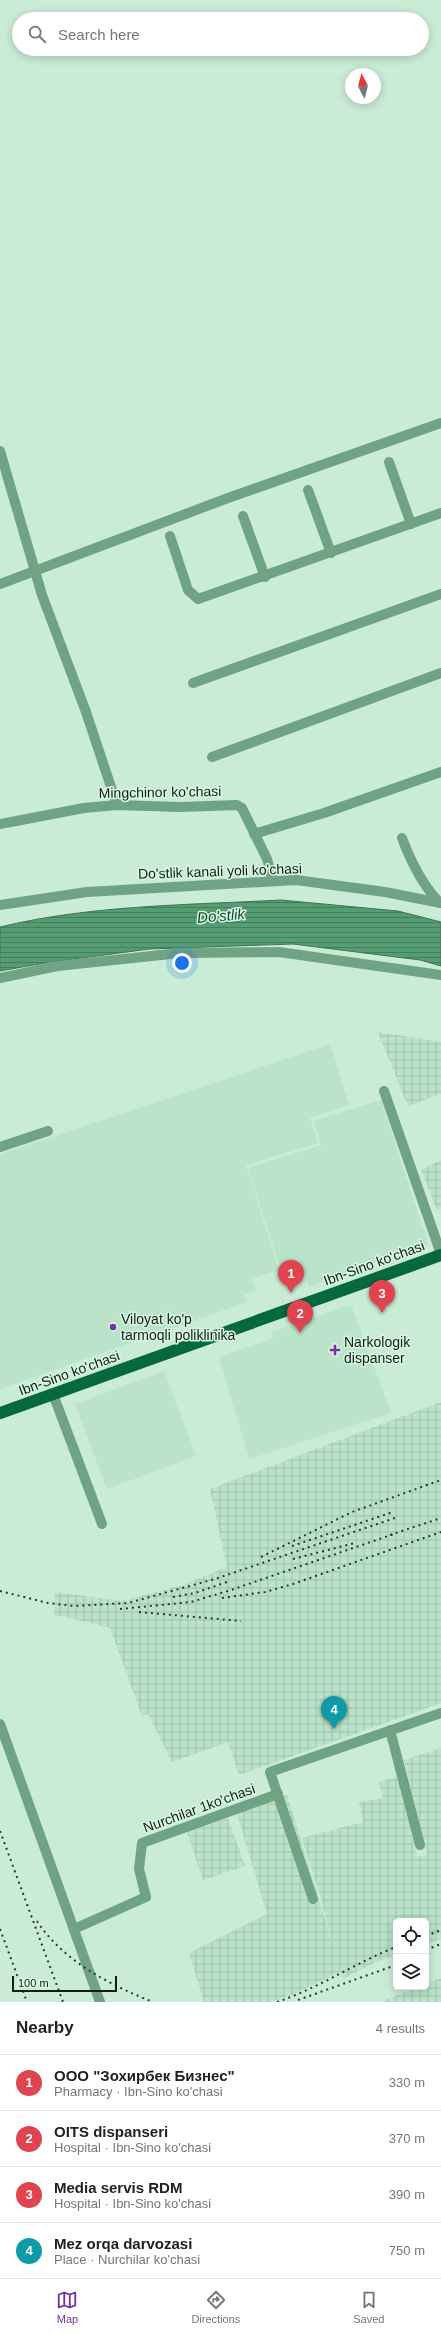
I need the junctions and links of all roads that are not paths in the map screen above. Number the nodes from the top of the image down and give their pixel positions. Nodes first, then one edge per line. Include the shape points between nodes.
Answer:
1 (441, 423) edge
2 (0, 451) edge
3 (389, 462) dead end
4 (308, 490) dead end
5 (441, 513) edge
6 (243, 516) dead end
7 (411, 524) junction
8 (170, 536) dead end
9 (331, 553) junction
10 (34, 571) junction
11 (265, 577) junction
12 (0, 584) edge
13 (441, 594) edge
14 (441, 673) edge
15 (193, 683) dead end
16 (212, 757) dead end
17 (441, 772) edge
18 (117, 805) junction
19 (0, 824) edge
20 (254, 834) junction
21 (402, 838) dead end
22 (274, 881) junction
23 (440, 903) edge
24 (0, 905) edge
25 (441, 975) edge
26 (0, 978) edge
27 (384, 1091) dead end
28 (48, 1131) dead end
29 (0, 1147) edge
30 (441, 1254) edge
31 (53, 1394) junction
32 (0, 1413) edge
33 (102, 1524) dead end
34 (441, 1712) edge
35 (0, 1724) edge
36 (390, 1730) junction
37 (278, 1794) junction
38 (420, 1845) dead end
39 (313, 1899) dead end
40 (74, 1929) junction
41 (100, 2002) edge

1 - 10 street via 228,498
2 - 10 street
3 - 7 street
4 - 9 street
5 - 7 street
6 - 11 street
7 - 9 street
8 - 11 street via 188,590 198,600
9 - 11 street
10 - 12 street
10 - 18 street
13 - 15 street
14 - 16 street
17 - 20 street via 324,813
18 - 19 street, Mingchinor ko'chasi via 84,808
18 - 20 street, Mingchinor ko'chasi via 237,805 242,808
20 - 22 street, Mingchinor ko'chasi via 267,859
21 - 23 street via 409,858 429,892
22 - 23 street, Do'stlik kanali yoli ko'chasi via 296,880 385,892
22 - 24 street, Do'stlik kanali yoli ko'chasi via 87,892
25 - 26 street via 272,952 180,953 57,966
27 - 30 street
28 - 29 street
30 - 31 main road, Ibn-Sino ko'chasi
31 - 32 main road, Ibn-Sino ko'chasi
31 - 33 street
34 - 36 street
35 - 40 street
36 - 37 street via 270,1772
36 - 38 street
37 - 39 street
37 - 40 street, Nurchilar 1ko'chasi via 142,1843 139,1869 146,1897
40 - 41 street

